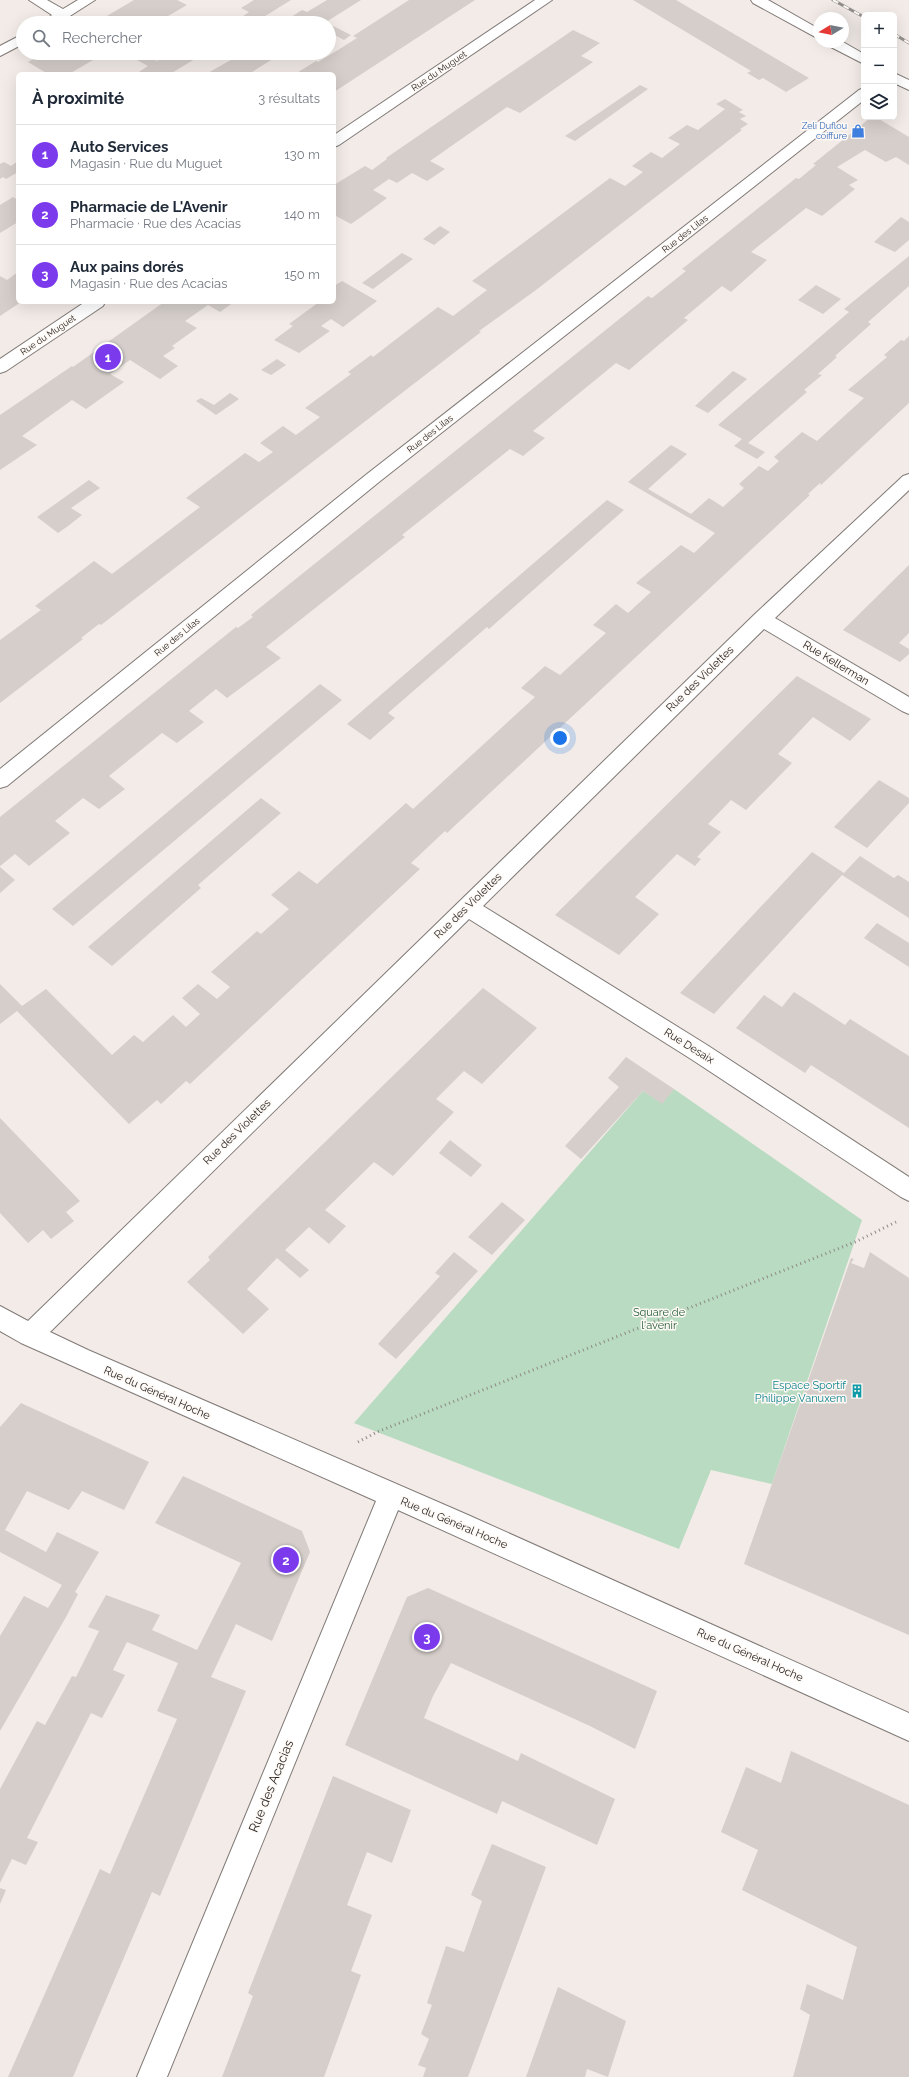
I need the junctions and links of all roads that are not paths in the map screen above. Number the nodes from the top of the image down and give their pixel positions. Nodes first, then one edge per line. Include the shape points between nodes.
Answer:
1 (36, 0) edge
2 (88, 0) edge
3 (545, 0) edge
4 (758, 0) edge
5 (63, 15) joint
6 (813, 32) edge
7 (16, 42) edge
8 (843, 48) edge
9 (0, 52) edge
10 (861, 58) edge
11 (897, 79) edge
12 (909, 86) edge
13 (861, 95) edge
14 (336, 141) edge
15 (94, 304) edge
16 (0, 367) edge
17 (909, 480) edge
18 (762, 619) junction
19 (909, 706) edge
20 (0, 780) edge
21 (467, 907) junction
22 (909, 1190) edge
23 (10, 1328) edge
24 (391, 1496) junction
25 (909, 1727) edge
26 (152, 2077) edge

1 - 5 street
2 - 5 street
3 - 14 street, Rue du Muguet
4 - 6 street
7 - 9 street
8 - 10 street
11 - 12 street
13 - 20 street, Rue des Lilas via 373,478
15 - 16 street, Rue du Muguet
17 - 18 street, Rue des Violettes
18 - 19 street, Rue Kellerman
18 - 21 street, Rue des Violettes
21 - 22 street, Rue Desaix via 699,1052
21 - 23 street, Rue des Violettes
23 - 24 street, Rue du Général Hoche
24 - 25 street, Rue du Général Hoche
24 - 26 street, Rue des Acacias

